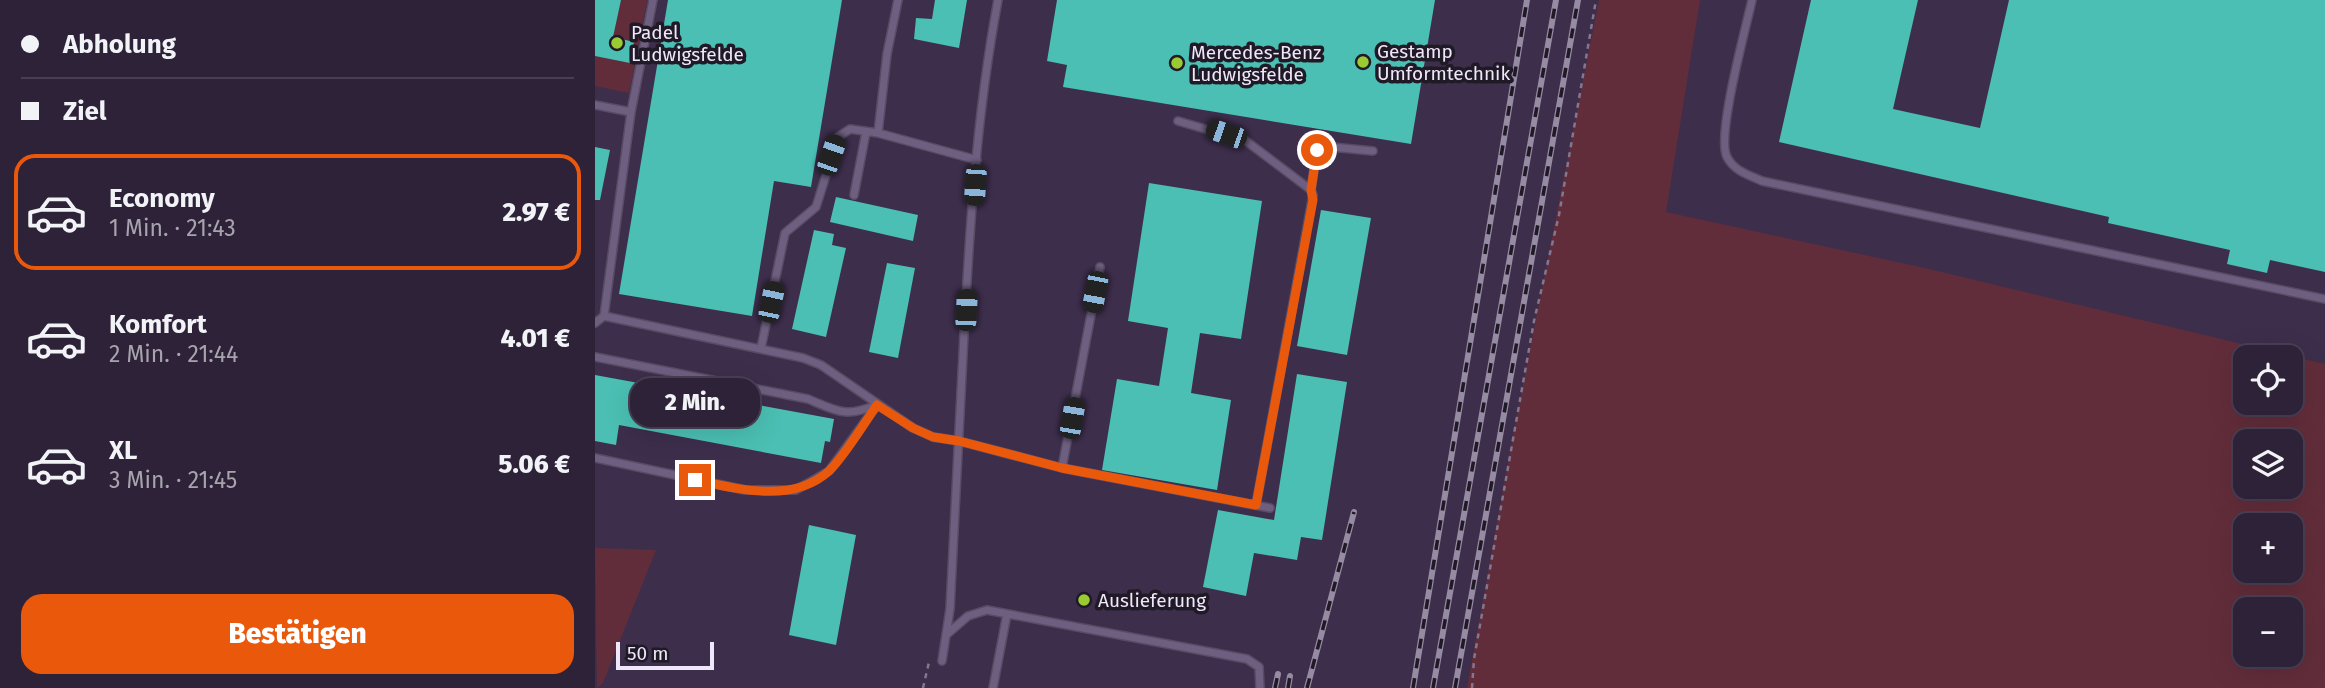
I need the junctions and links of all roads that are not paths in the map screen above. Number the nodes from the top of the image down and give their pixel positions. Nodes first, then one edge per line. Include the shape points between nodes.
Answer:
1 (653, 0) edge
2 (898, 0) edge
3 (998, 0) edge
4 (1752, 0) edge
5 (595, 105) edge
6 (631, 112) junction
7 (1178, 121) dead end
8 (866, 132) junction
9 (879, 134) junction
10 (1373, 151) dead end
11 (977, 160) junction
12 (1311, 190) junction
13 (854, 195) dead end
14 (1100, 267) dead end
15 (2325, 299) edge
16 (604, 316) junction
17 (595, 323) edge
18 (761, 348) junction
19 (595, 357) edge
20 (877, 405) junction
21 (959, 441) junction
22 (595, 458) edge
23 (1062, 468) junction
24 (1256, 505) junction
25 (1269, 508) dead end
26 (1007, 614) junction
27 (946, 635) junction
28 (942, 661) dead end
29 (993, 688) edge
30 (1260, 688) edge

1 - 6 lane
2 - 9 lane
3 - 11 lane
4 - 15 lane via 1724,133 1726,156 1738,171 1762,181
5 - 6 lane
6 - 16 lane
7 - 12 lane via 1246,141
8 - 9 lane
8 - 13 lane
8 - 18 lane via 850,129 838,137 816,207 785,233
9 - 11 lane
10 - 12 lane via 1321,146
11 - 21 lane
12 - 24 lane via 1313,200
14 - 23 lane
16 - 17 lane
16 - 18 lane
18 - 20 lane via 821,365
19 - 20 lane via 808,400 839,412 856,413
20 - 21 lane via 933,437
20 - 22 lane via 829,471 796,490 745,491
21 - 23 lane
21 - 27 lane
23 - 24 lane
24 - 25 lane
26 - 27 lane via 987,610 968,616
26 - 29 lane
26 - 30 lane via 1247,659 1259,667
27 - 28 lane

